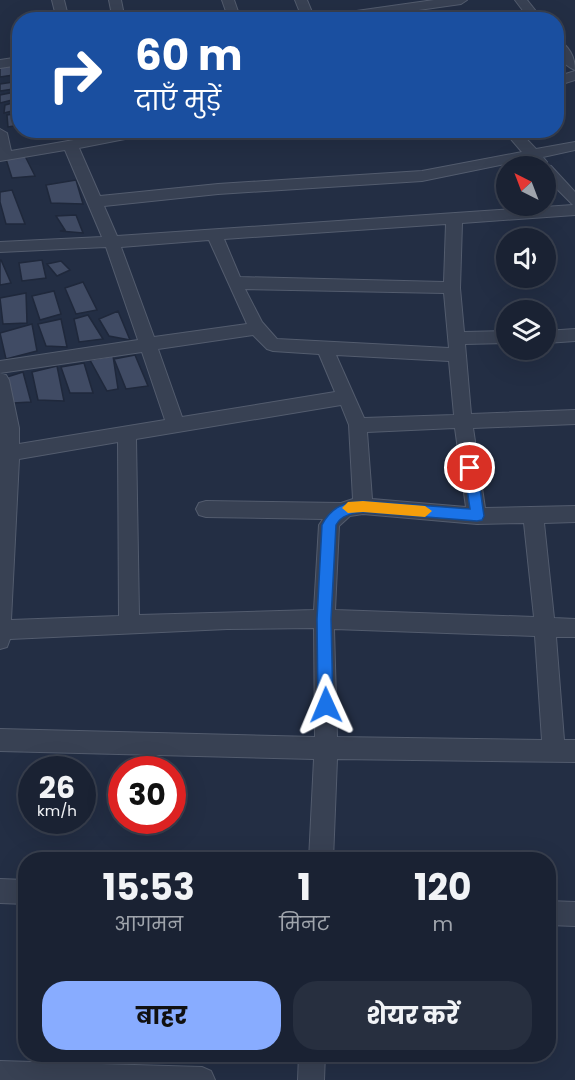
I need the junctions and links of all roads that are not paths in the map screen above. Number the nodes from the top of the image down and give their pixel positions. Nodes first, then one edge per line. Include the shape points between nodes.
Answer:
1 (521, 0) edge
2 (453, 1) edge
3 (397, 4) edge
4 (357, 12) edge
5 (531, 12) edge
6 (564, 53) edge
7 (575, 66) edge
8 (0, 133) edge
9 (107, 138) edge
10 (517, 138) edge
11 (70, 144) junction
12 (575, 146) edge
13 (533, 155) junction
14 (2, 156) edge
15 (556, 180) edge
16 (575, 201) edge
17 (93, 202) junction
18 (575, 210) edge
19 (454, 220) junction
20 (214, 235) junction
21 (112, 242) junction
22 (0, 247) edge
23 (236, 283) junction
24 (452, 288) junction
25 (257, 328) junction
26 (575, 335) edge
27 (556, 336) edge
28 (496, 339) edge
29 (150, 345) junction
30 (458, 346) junction
31 (324, 348) junction
32 (0, 367) edge
33 (0, 380) edge
34 (347, 397) junction
35 (575, 417) edge
36 (463, 422) junction
37 (176, 425) junction
38 (358, 425) junction
39 (5, 428) edge
40 (127, 434) junction
41 (10, 453) junction
42 (363, 506) junction
43 (206, 509) dead end
44 (341, 511) junction
45 (533, 514) junction
46 (575, 514) edge
47 (477, 516) junction
48 (324, 619) junction
49 (129, 625) junction
50 (545, 627) junction
51 (575, 628) edge
52 (1, 635) edge
53 (0, 740) edge
54 (326, 748) junction
55 (565, 750) edge
56 (321, 852) edge
57 (0, 891) edge
58 (18, 892) edge
59 (556, 913) edge
60 (575, 914) edge
61 (312, 1062) edge
62 (0, 1074) edge
63 (202, 1080) edge
64 (311, 1080) edge

1 - 5 street
2 - 3 street
3 - 4 street
6 - 7 street
8 - 14 street
9 - 11 street
10 - 13 street
11 - 14 street
11 - 17 street
12 - 13 street
13 - 17 street via 422,176 218,189
15 - 16 street
17 - 21 street
18 - 19 street
19 - 20 street
19 - 24 street
20 - 21 street
20 - 23 street
21 - 22 street
21 - 29 street
23 - 24 street
23 - 25 street
24 - 30 street
25 - 29 street
25 - 31 street via 265,341 273,345
26 - 27 street
28 - 30 street
29 - 32 street
29 - 37 street
30 - 31 street
30 - 36 street
31 - 34 street
33 - 39 street
34 - 37 street
34 - 38 street
35 - 36 street
36 - 38 street
36 - 47 street
37 - 40 street
38 - 42 street
39 - 41 street
40 - 41 street
40 - 49 street
41 - 52 street
42 - 44 street
42 - 47 street
43 - 44 street
44 - 48 street via 329,525
45 - 46 street
45 - 47 street
45 - 50 street
48 - 49 street
48 - 50 street
48 - 54 street
49 - 52 street
50 - 51 street
50 - 55 street
53 - 54 street
54 - 55 street
54 - 56 street
57 - 58 street
59 - 60 street
61 - 64 street
62 - 63 street

